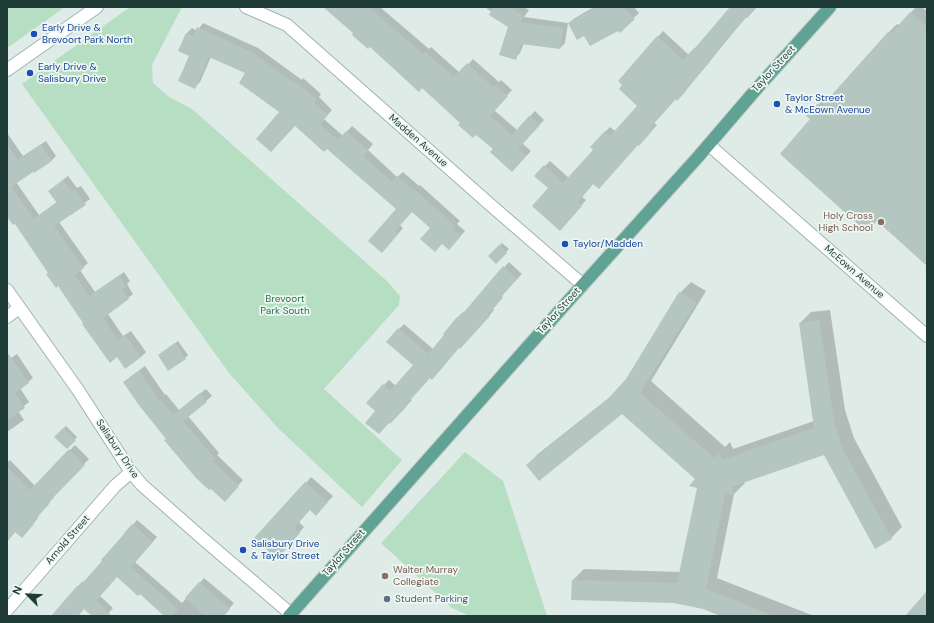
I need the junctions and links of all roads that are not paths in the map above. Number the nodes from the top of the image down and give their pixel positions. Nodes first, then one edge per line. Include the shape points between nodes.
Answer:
1 (97, 7) edge
2 (246, 7) edge
3 (830, 7) edge
4 (7, 70) edge
5 (709, 145) junction
6 (583, 285) junction
7 (7, 290) edge
8 (19, 308) junction
9 (7, 317) edge
10 (927, 336) edge
11 (131, 472) junction
12 (7, 610) edge
13 (290, 615) edge

1 - 4 street
2 - 6 street, Madden Avenue via 287,25
3 - 5 main road, Taylor Street
5 - 6 main road, Taylor Street
5 - 10 street, McEown Avenue
6 - 13 main road, Taylor Street
7 - 8 street, Salisbury Drive
8 - 9 street
8 - 11 street, Salisbury Drive via 78,390
11 - 12 street, Arnold Street via 115,486
11 - 13 street, Salisbury Drive via 147,490

